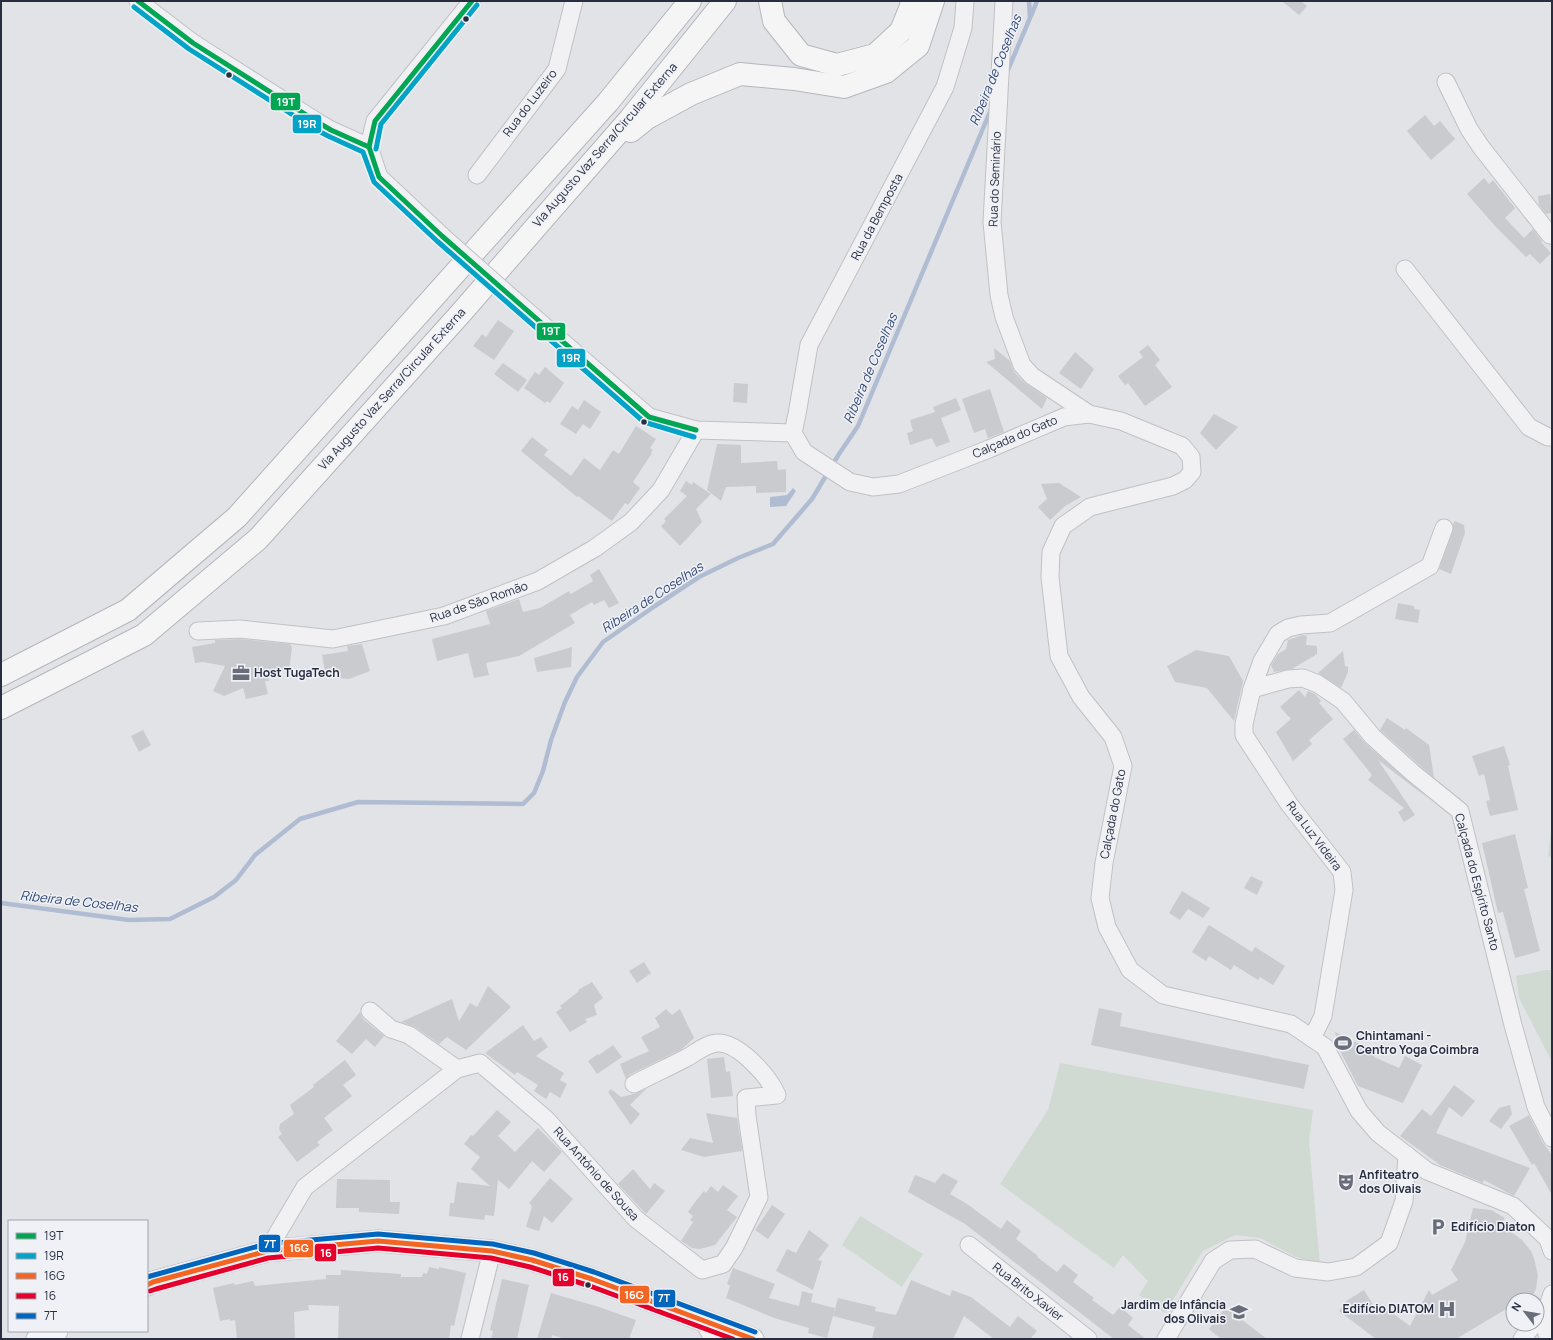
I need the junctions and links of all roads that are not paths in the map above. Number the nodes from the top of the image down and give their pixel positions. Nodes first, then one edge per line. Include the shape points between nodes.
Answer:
1 (138, 1) edge
2 (472, 1) edge
3 (574, 1) edge
4 (725, 1) edge
5 (770, 1) edge
6 (911, 1) edge
7 (933, 1) edge
8 (965, 1) edge
9 (1004, 1) edge
10 (685, 5) edge
11 (1446, 82) dead end
12 (369, 147) junction
13 (594, 160) junction
14 (477, 175) dead end
15 (1552, 235) edge
16 (1405, 269) dead end
17 (1089, 414) junction
18 (696, 430) junction
19 (793, 433) junction
20 (1552, 437) edge
21 (1444, 528) dead end
22 (198, 631) dead end
23 (1, 675) edge
24 (1252, 689) junction
25 (1, 708) edge
26 (370, 1010) dead end
27 (1312, 1038) junction
28 (457, 1069) junction
29 (634, 1084) dead end
30 (1552, 1138) edge
31 (1407, 1155) junction
32 (969, 1245) dead end
33 (267, 1251) junction
34 (492, 1251) junction
35 (1552, 1252) edge
36 (148, 1284) edge
37 (1550, 1300) edge
38 (703, 1320) junction
39 (54, 1332) edge
40 (37, 1339) edge
41 (470, 1339) edge
42 (713, 1339) edge
43 (753, 1339) edge
44 (1088, 1339) edge
45 (1166, 1339) edge
46 (1549, 1339) edge

1 - 12 street via 193,43 305,114 331,130
2 - 12 street via 376,121
3 - 14 street, Rua do Luzeiro via 557,69
4 - 13 highway, Via Augusto Vaz Serra/Circular Externa via 630,120
5 - 6 highway via 774,21 801,55 837,65 875,55 901,31
7 - 13 highway via 918,46 886,72 844,87 740,74 691,94 647,118
8 - 19 street, Rua da Bemposta via 963,28 945,87 809,345
9 - 17 street, Rua do Seminário via 992,222 999,295 1004,318 1022,365 1032,376
10 - 23 highway via 608,102 237,517 128,610
11 - 15 street via 1469,129 1481,147
12 - 18 street, bridge via 380,176 442,236 649,417
13 - 25 highway, Via Augusto Vaz Serra/Circular Externa via 258,539 144,635
16 - 20 street via 1529,427
17 - 19 street, Calçada do Gato via 1064,417 899,484 873,487 850,482 804,452
17 - 27 street, Calçada do Gato via 1121,422 1182,446 1192,457 1192,472 1185,480 1173,486 1090,507 1063,526 1051,552 1050,576 1059,656 1081,697 1113,737 1123,766 1104,863 1100,898 1107,927 1130,970 1163,996 1291,1024
18 - 19 street
18 - 22 street, Rua de São Romão via 661,490 631,522 595,548 538,581 444,616 333,639 240,629
21 - 24 street via 1430,566 1330,622 1301,625 1278,634 1262,661
24 - 27 street, Rua Luz Videira via 1244,735 1289,804 1342,872 1344,890 1323,1016
24 - 30 street, Calçada do Espírito Santo via 1288,679 1303,678 1318,684 1343,701 1373,738 1460,811 1536,1107
26 - 28 street via 391,1029 408,1035
27 - 31 street, Calçada do Gato via 1325,1047 1359,1111 1378,1133
28 - 29 street, Rua António de Sousa via 480,1063 546,1119 636,1219 702,1270 723,1264 734,1248 759,1197 746,1098 777,1095 773,1085 748,1056 717,1043 702,1048
28 - 33 street, Rua António de Sousa via 305,1187
31 - 35 street, Calçada do Gato via 1427,1171 1513,1206 1548,1239
31 - 45 street via 1404,1201 1389,1243 1356,1267 1328,1272 1295,1268 1256,1249 1230,1250 1213,1261
32 - 44 street, Rua Brito Xavier
33 - 34 main road via 378,1241
33 - 36 main road
34 - 38 main road via 532,1260 592,1279
34 - 41 street
37 - 46 street via 1545,1331
38 - 42 street
38 - 43 main road
39 - 40 main road

